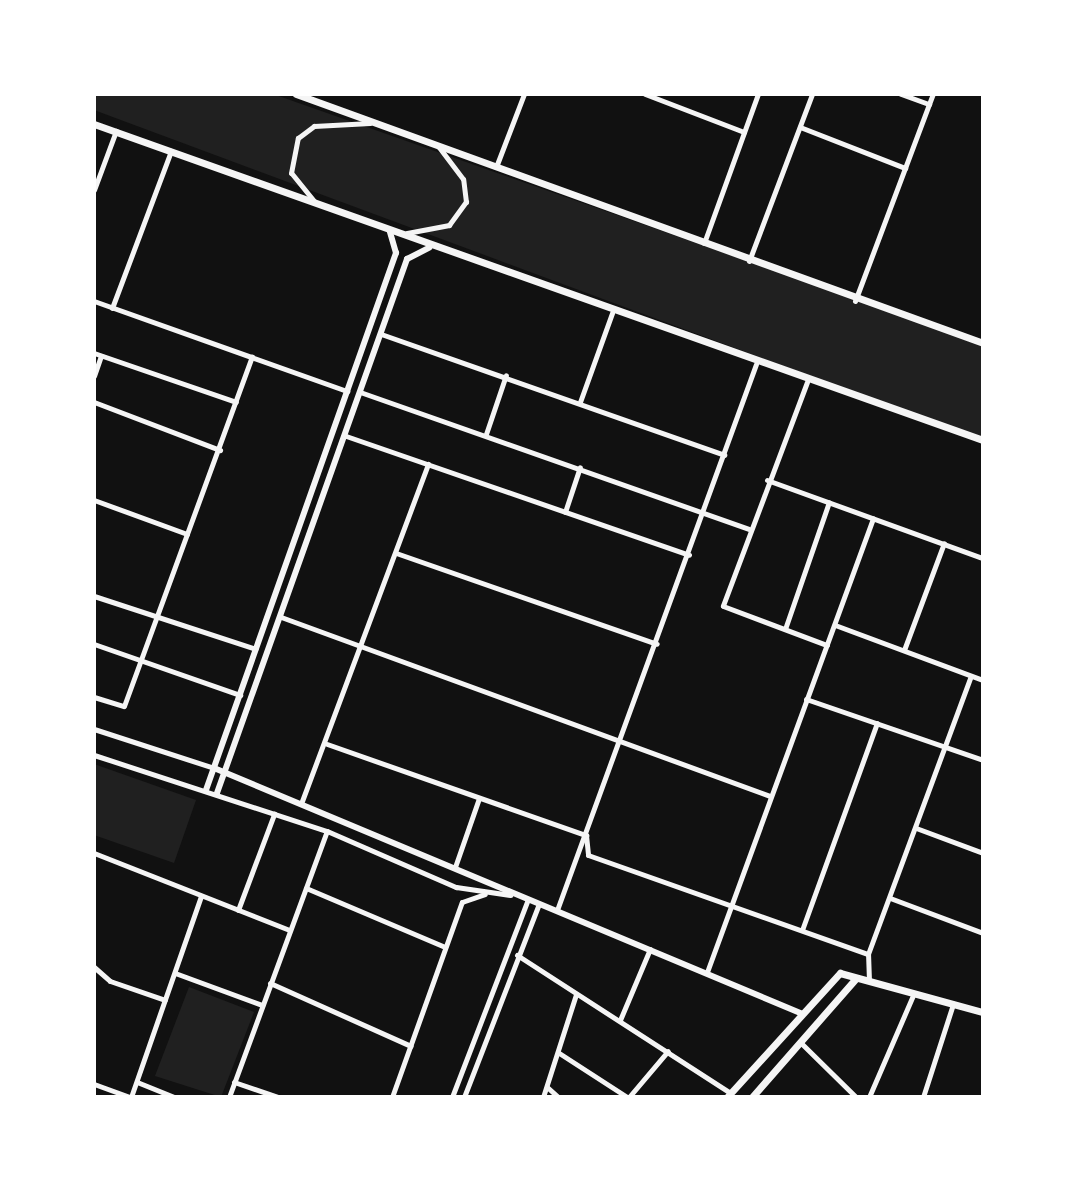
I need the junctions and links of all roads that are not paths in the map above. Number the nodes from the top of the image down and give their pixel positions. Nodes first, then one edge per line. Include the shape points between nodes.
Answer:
1 (296, 94) edge
2 (524, 94) edge
3 (645, 94) edge
4 (758, 94) edge
5 (812, 94) edge
6 (901, 94) edge
7 (933, 94) edge
8 (664, 98) edge
9 (929, 104) junction
10 (375, 123) junction
11 (94, 124) edge
12 (800, 127) junction
13 (116, 131) junction
14 (744, 132) junction
15 (438, 146) junction
16 (171, 151) junction
17 (496, 167) junction
18 (905, 168) junction
19 (94, 190) edge
20 (319, 205) junction
21 (390, 232) junction
22 (704, 244) junction
23 (429, 248) junction
24 (749, 261) junction
25 (388, 275) junction
26 (401, 277) junction
27 (94, 301) edge
28 (855, 301) junction
29 (112, 308) junction
30 (612, 313) junction
31 (381, 334) junction
32 (983, 343) edge
33 (97, 354) edge
34 (252, 357) junction
35 (756, 364) junction
36 (506, 375) junction
37 (94, 376) edge
38 (807, 382) junction
39 (347, 391) junction
40 (360, 392) junction
41 (94, 402) edge
42 (236, 402) junction
43 (579, 402) junction
44 (486, 434) junction
45 (346, 436) junction
46 (983, 440) edge
47 (220, 450) junction
48 (724, 455) junction
49 (428, 464) junction
50 (580, 467) junction
51 (767, 480) junction
52 (94, 500) edge
53 (829, 502) junction
54 (703, 511) junction
55 (565, 512) junction
56 (873, 518) junction
57 (749, 529) junction
58 (187, 534) junction
59 (944, 543) junction
60 (396, 553) junction
61 (689, 555) junction
62 (983, 558) edge
63 (94, 596) edge
64 (281, 617) junction
65 (157, 619) junction
66 (835, 625) junction
67 (785, 629) junction
68 (94, 644) edge
69 (657, 644) junction
70 (827, 645) junction
71 (360, 648) junction
72 (257, 649) junction
73 (904, 650) junction
74 (142, 660) junction
75 (971, 676) junction
76 (983, 680) edge
77 (241, 695) junction
78 (94, 697) edge
79 (806, 699) junction
80 (877, 723) junction
81 (94, 729) edge
82 (223, 742) junction
83 (621, 742) junction
84 (327, 744) junction
85 (234, 745) junction
86 (945, 747) junction
87 (94, 755) edge
88 (983, 760) edge
89 (214, 768) junction
90 (225, 772) junction
91 (206, 790) junction
92 (217, 793) junction
93 (770, 796) junction
94 (479, 798) junction
95 (302, 801) junction
96 (274, 814) junction
97 (916, 828) junction
98 (327, 831) junction
99 (586, 835) junction
100 (94, 853) edge
101 (983, 853) edge
102 (455, 867) junction
103 (306, 888) junction
104 (510, 895) junction
105 (201, 896) junction
106 (890, 898) junction
107 (528, 899) junction
108 (539, 904) junction
109 (730, 905) junction
110 (238, 910) junction
111 (557, 910) junction
112 (289, 930) junction
113 (802, 930) junction
114 (983, 933) edge
115 (445, 947) junction
116 (650, 949) junction
117 (868, 954) junction
118 (517, 955) junction
119 (94, 967) edge
120 (707, 972) junction
121 (175, 973) junction
122 (856, 978) junction
123 (869, 981) junction
124 (270, 983) junction
125 (914, 992) junction
126 (576, 994) junction
127 (165, 1000) junction
128 (953, 1004) junction
129 (262, 1005) junction
130 (983, 1012) edge
131 (803, 1014) junction
132 (620, 1020) junction
133 (800, 1042) junction
134 (411, 1046) junction
135 (668, 1051) junction
136 (559, 1053) junction
137 (137, 1082) junction
138 (234, 1082) junction
139 (94, 1084) edge
140 (547, 1087) junction
141 (728, 1095) edge
142 (852, 1096) edge
143 (131, 1097) edge
144 (174, 1097) edge
145 (229, 1097) edge
146 (278, 1097) edge
147 (392, 1097) edge
148 (452, 1097) edge
149 (464, 1097) edge
150 (543, 1097) edge
151 (558, 1097) edge
152 (628, 1097) edge
153 (752, 1097) edge
154 (869, 1097) edge
155 (923, 1097) edge

1 - 10 main road
2 - 17 street
3 - 8 street
4 - 14 street
5 - 12 street
6 - 9 street
7 - 9 street
8 - 14 street
9 - 18 street
10 - 15 main road
10 - 20 street via 327,123 298,138 291,173
11 - 13 main road
12 - 18 street
12 - 24 street
13 - 16 main road
13 - 19 street
14 - 22 street
15 - 17 main road
15 - 21 street via 463,179 461,213 427,234
16 - 20 main road
16 - 29 street
17 - 22 main road
18 - 28 street
20 - 21 main road
21 - 23 main road
21 - 25 street via 396,249
22 - 24 main road
23 - 26 street via 408,256
23 - 30 main road
24 - 28 main road
25 - 26 street via 397,266
25 - 39 street
26 - 31 street
27 - 29 street
28 - 32 main road
29 - 34 street
30 - 35 main road
30 - 43 street
31 - 36 street
31 - 40 street
33 - 37 street
33 - 42 street
34 - 39 street
34 - 42 street
35 - 38 main road
35 - 48 street
36 - 43 street
36 - 44 street
38 - 46 main road
38 - 51 street
39 - 72 street
40 - 44 street
40 - 45 street
41 - 47 street
42 - 47 street
43 - 48 street
44 - 50 street
45 - 49 street
45 - 64 street
47 - 58 street
48 - 54 street
49 - 55 street
49 - 60 street
50 - 54 street
50 - 55 street
51 - 53 street
51 - 57 street
52 - 58 street
53 - 56 street
53 - 67 street
54 - 57 street
54 - 61 street
55 - 61 street
56 - 59 street
56 - 66 street
57 - 67 street via 723,606
58 - 65 street
59 - 62 street
59 - 73 street
60 - 69 street
60 - 71 street
61 - 69 street
63 - 65 street
64 - 71 street
64 - 85 street
65 - 72 street
65 - 74 street
66 - 70 street
66 - 73 street
67 - 70 street
68 - 74 street
69 - 83 street
70 - 79 street
71 - 83 street
71 - 84 street
72 - 77 street
73 - 75 street
74 - 77 street
74 - 78 street via 124,706
75 - 76 street
75 - 86 street
77 - 82 street
79 - 80 street
79 - 93 street
80 - 86 street
80 - 113 street
81 - 89 street
82 - 85 street via 227,751
82 - 89 street
83 - 93 street
83 - 99 street
84 - 94 street
84 - 95 street
85 - 90 street
86 - 88 street
86 - 97 street
87 - 91 street
89 - 90 street
89 - 91 street
90 - 92 street
90 - 95 street
91 - 92 street
92 - 96 street
93 - 109 street
94 - 99 street
94 - 102 street
95 - 102 street
96 - 98 street
96 - 110 street
97 - 101 street
97 - 106 street
98 - 103 street
98 - 104 street via 456,887
99 - 109 street via 588,855
99 - 111 street
100 - 105 street
102 - 104 street
103 - 112 street
103 - 115 street
104 - 107 street
104 - 115 street via 472,894
105 - 110 street
105 - 121 street
106 - 114 street
106 - 117 street
107 - 108 street
107 - 148 street
108 - 111 street
108 - 118 street
109 - 113 street
109 - 120 street
110 - 112 street
111 - 116 street
112 - 124 street
113 - 117 street
115 - 134 street
116 - 120 street
116 - 132 street
117 - 123 street
118 - 126 street
118 - 149 street
119 - 127 street via 110,981
120 - 131 street
121 - 127 street
121 - 129 street
122 - 123 main road
122 - 131 main road via 840,973
122 - 133 main road
123 - 125 main road
124 - 129 street
124 - 134 street
125 - 128 main road
125 - 154 street
126 - 132 street
126 - 136 street
127 - 137 street
128 - 130 main road
128 - 155 street
129 - 138 street
131 - 141 main road
132 - 135 street
133 - 142 street
133 - 153 main road
134 - 147 street
135 - 141 street
135 - 152 street
136 - 140 street
136 - 152 street
137 - 143 street
137 - 144 street
138 - 145 street
138 - 146 street
139 - 143 street
140 - 150 street
140 - 151 street

